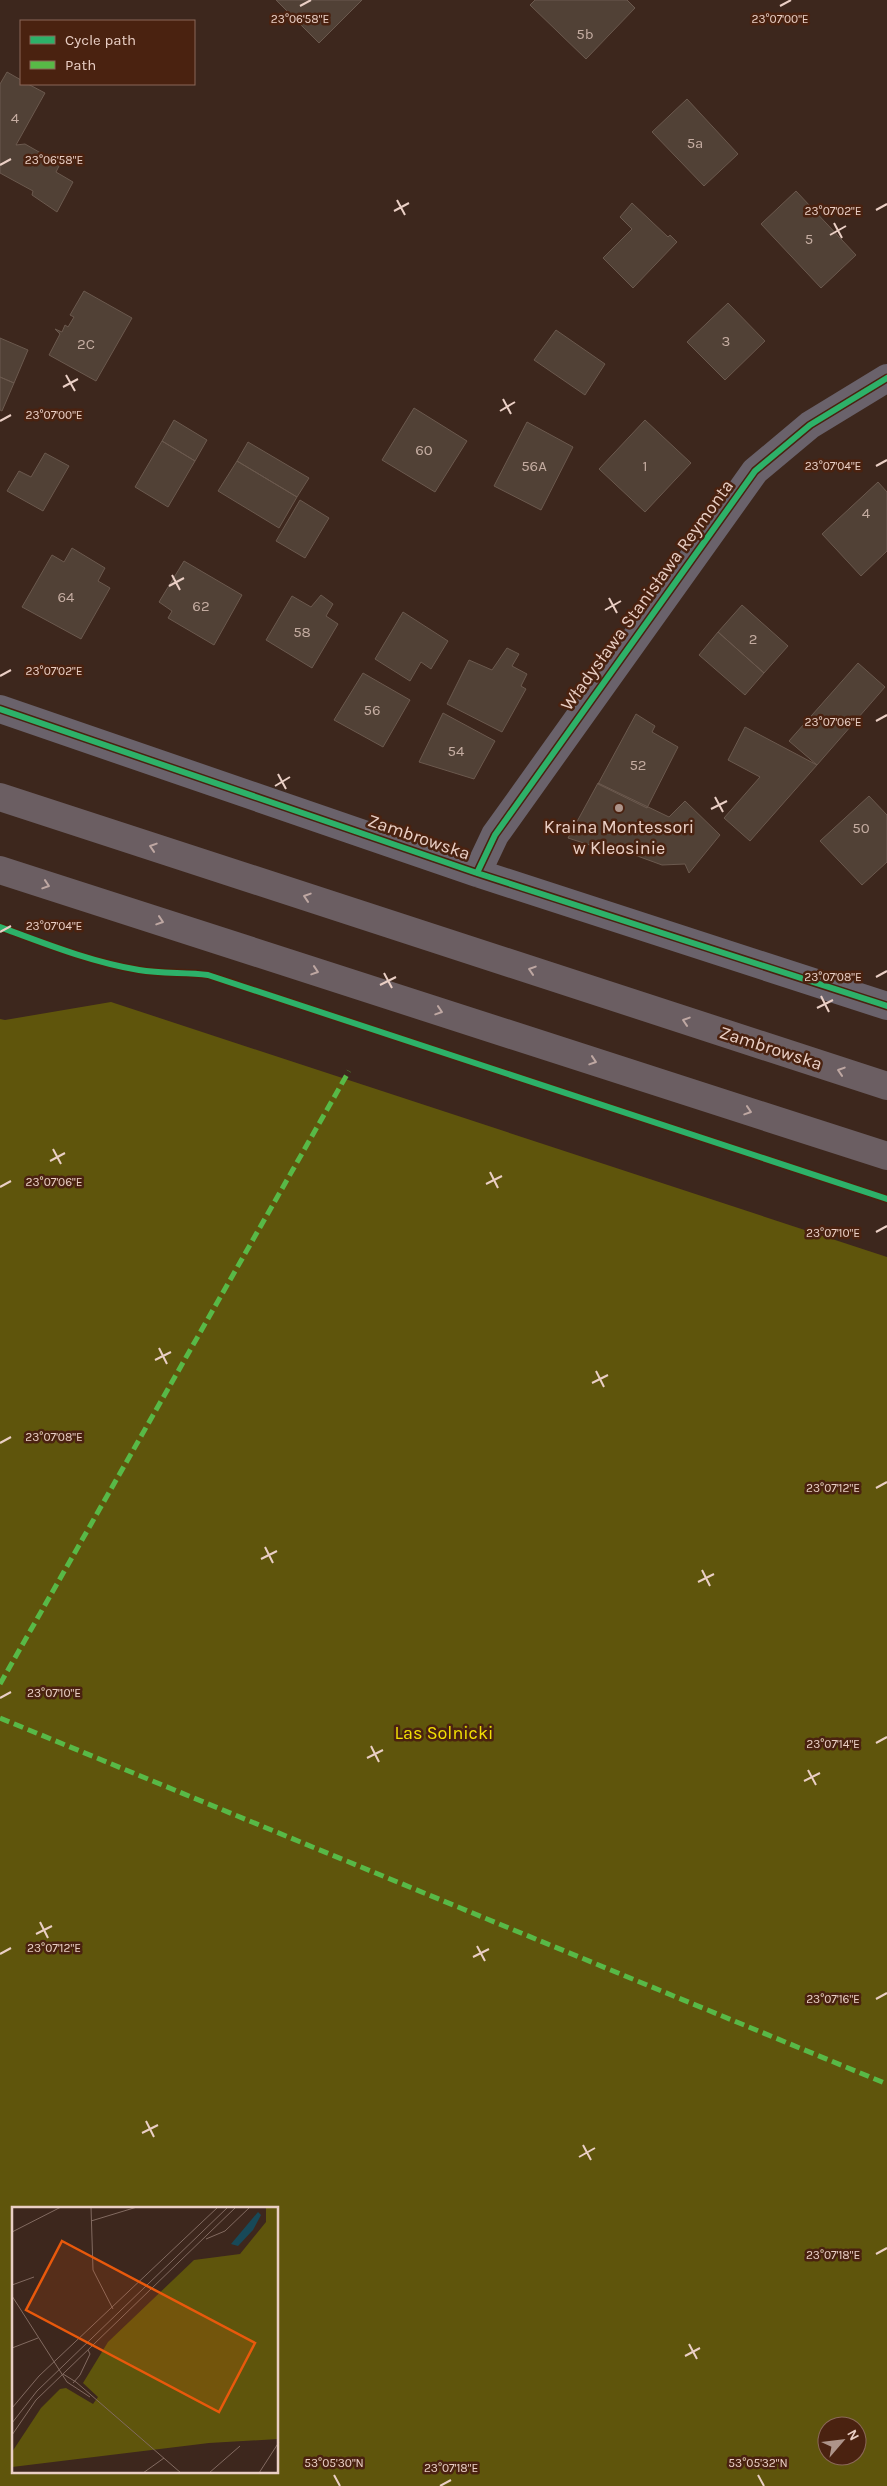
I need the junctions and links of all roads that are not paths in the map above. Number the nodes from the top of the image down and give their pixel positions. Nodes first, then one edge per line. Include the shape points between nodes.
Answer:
1 (887, 378) edge
2 (0, 709) edge
3 (0, 797) edge
4 (0, 870) edge
5 (477, 873) junction
6 (887, 1006) edge
7 (887, 1086) edge
8 (887, 1156) edge

1 - 5 street, Władysława Stanisława Reymonta via 810,425 754,471 495,835
2 - 5 street, Zambrowska
7 -> 3 main road, Zambrowska
4 -> 8 main road
5 - 6 street, Zambrowska

